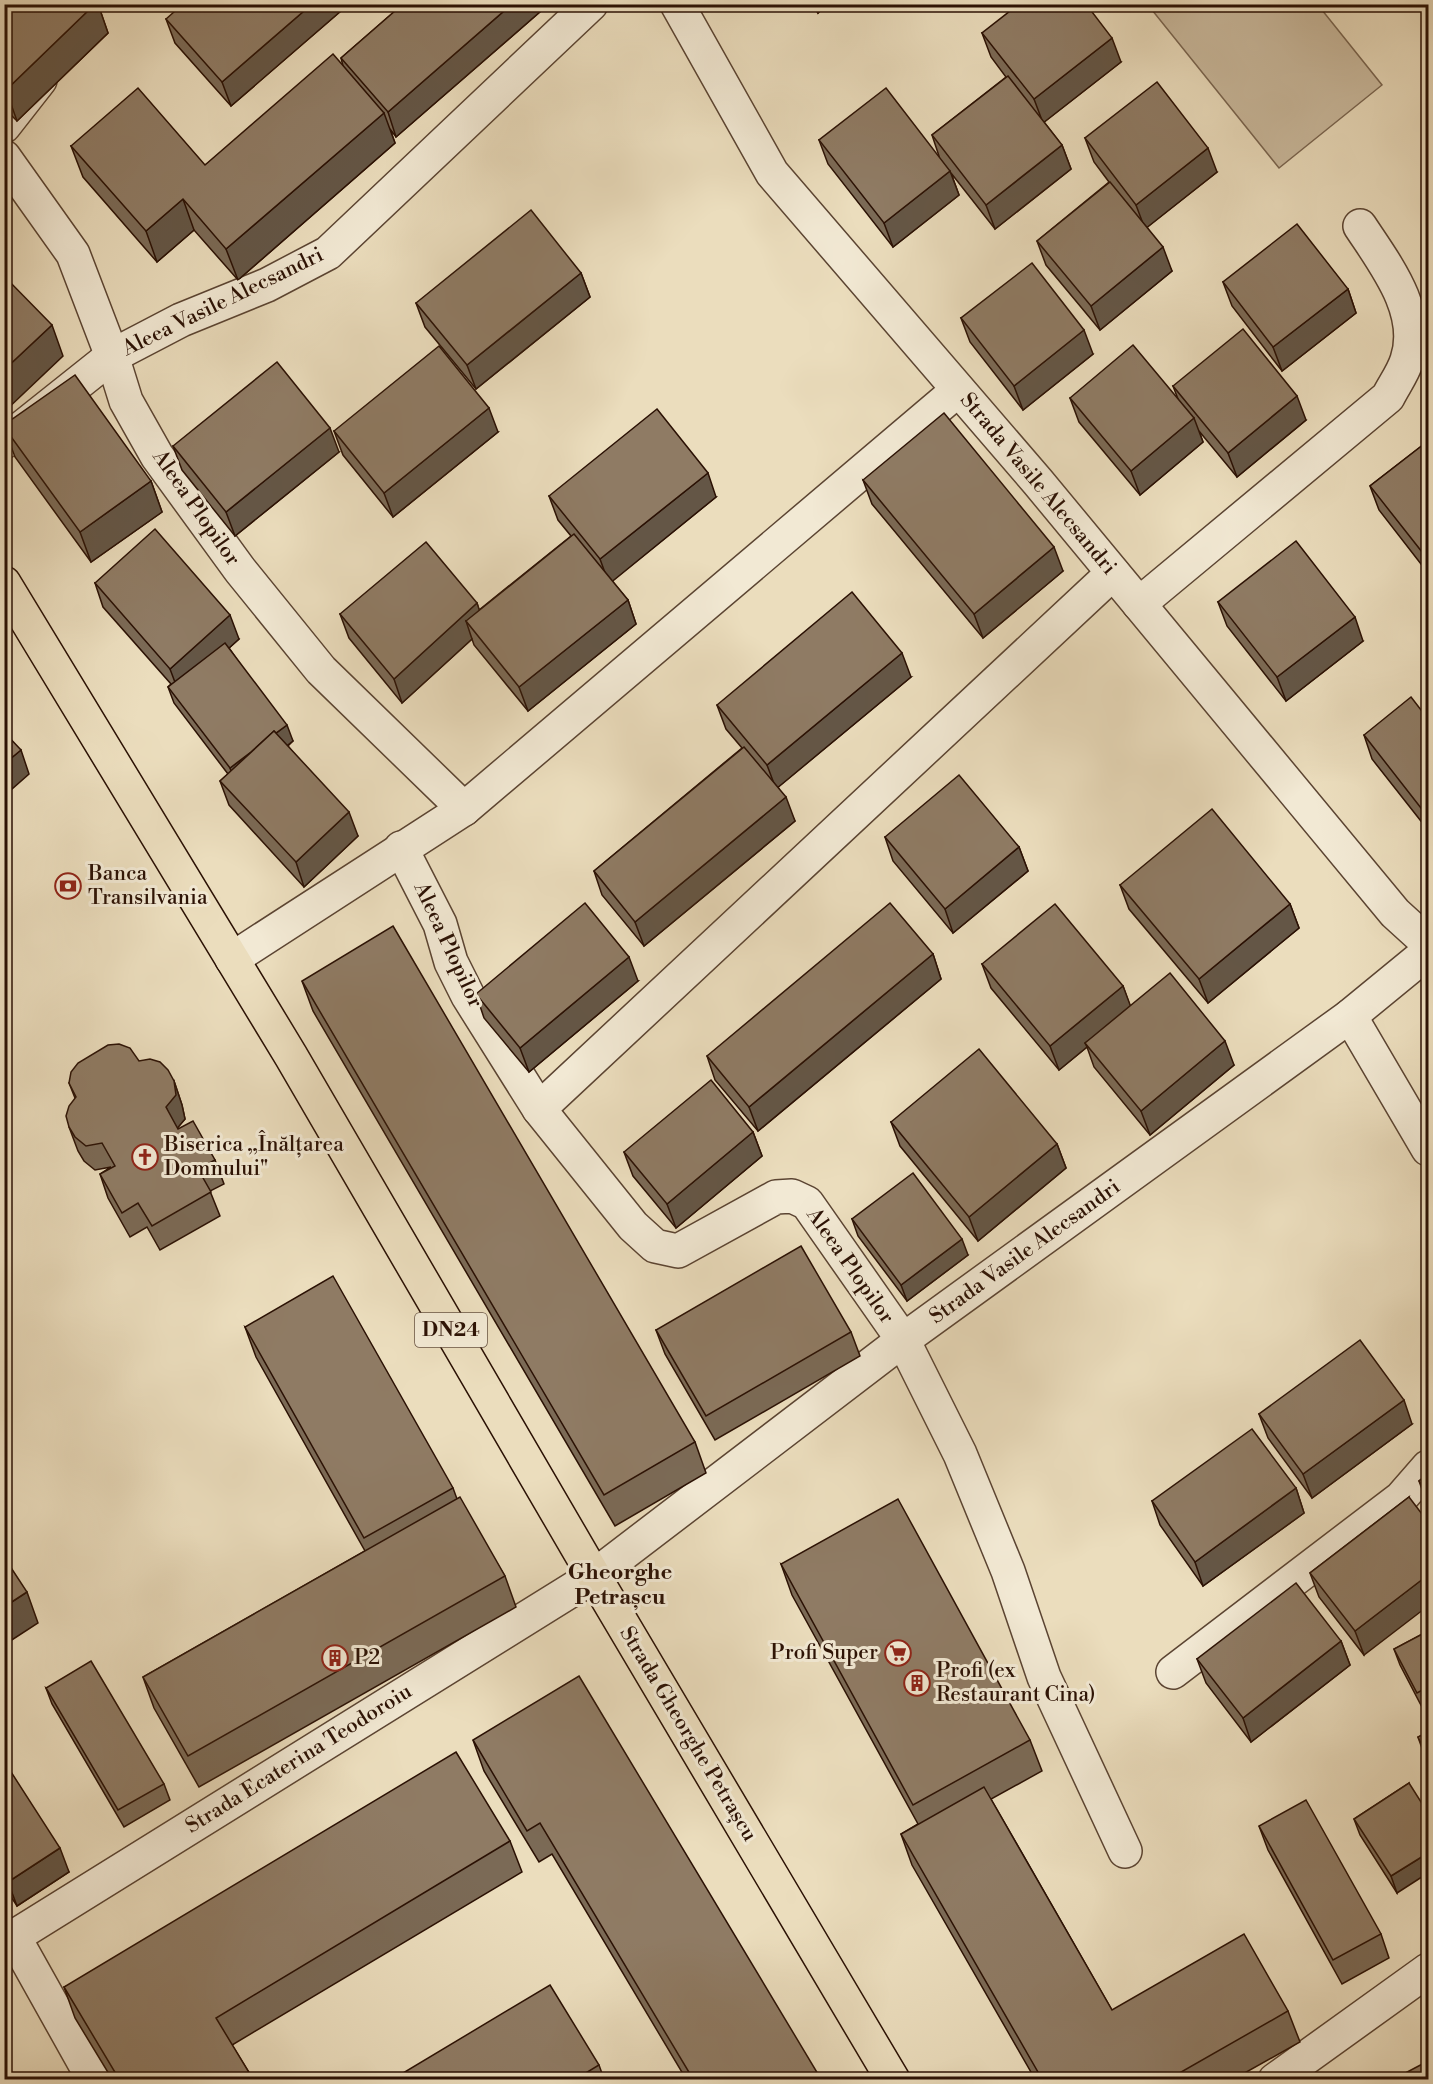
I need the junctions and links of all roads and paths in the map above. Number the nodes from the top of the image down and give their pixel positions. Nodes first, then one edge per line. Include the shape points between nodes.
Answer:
1 (591, 4) edge
2 (677, 4) edge
3 (55, 60) edge
4 (4, 126) edge
5 (4, 157) edge
6 (1360, 226) dead end
7 (112, 356) junction
8 (958, 390) junction
9 (4, 442) edge
10 (1113, 573) junction
11 (4, 583) edge
12 (1139, 604) junction
13 (464, 809) junction
14 (402, 848) junction
15 (1428, 943) edge
16 (1428, 952) edge
17 (232, 959) junction
18 (1350, 1016) junction
19 (540, 1109) junction
20 (1428, 1149) edge
21 (903, 1340) junction
22 (1428, 1467) edge
23 (594, 1576) junction
24 (1173, 1671) dead end
25 (1125, 1851) dead end
26 (9, 1940) edge
27 (1428, 1970) edge
28 (1295, 2074) edge
29 (94, 2079) edge
30 (893, 2079) edge

1 - 7 street, Aleea Vasile Alecsandri via 328,253
2 - 8 street, Strada Vasile Alecsandri via 772,174
3 - 4 street
5 - 7 street, Aleea Plopilor via 73,254
6 - 12 street via 1400,288 1412,339 1407,361 1388,397
7 - 9 street, Aleea Vasile Alecsandri
7 - 13 street, Aleea Plopilor via 126,401 158,456 240,570 321,670
8 - 10 street, Strada Vasile Alecsandri
8 - 13 street
10 - 12 street, Strada Vasile Alecsandri
10 - 19 street
11 - 17 main road, Strada Gheorghe Petrașcu / DN24
12 - 15 street, Strada Vasile Alecsandri via 1395,913
13 - 14 street
14 - 17 street
14 - 19 street, Aleea Plopilor via 440,924 451,962 468,996
16 - 18 street, Strada Vasile Alecsandri
17 - 23 main road, Strada Gheorghe Petrașcu / DN24
18 - 20 street
18 - 21 street, Strada Vasile Alecsandri
19 - 21 street, Aleea Plopilor via 633,1226 655,1246 678,1251 776,1197 792,1196 807,1203
21 - 23 street, Strada Vasile Alecsandri
21 - 25 street, Aleea Plopilor via 960,1454 1008,1571 1044,1677
22 - 24 street via 1401,1498
23 - 26 street, Strada Ecaterina Teodoroiu
23 - 30 main road, Strada Gheorghe Petrașcu / DN24
26 - 29 street
27 - 28 street

